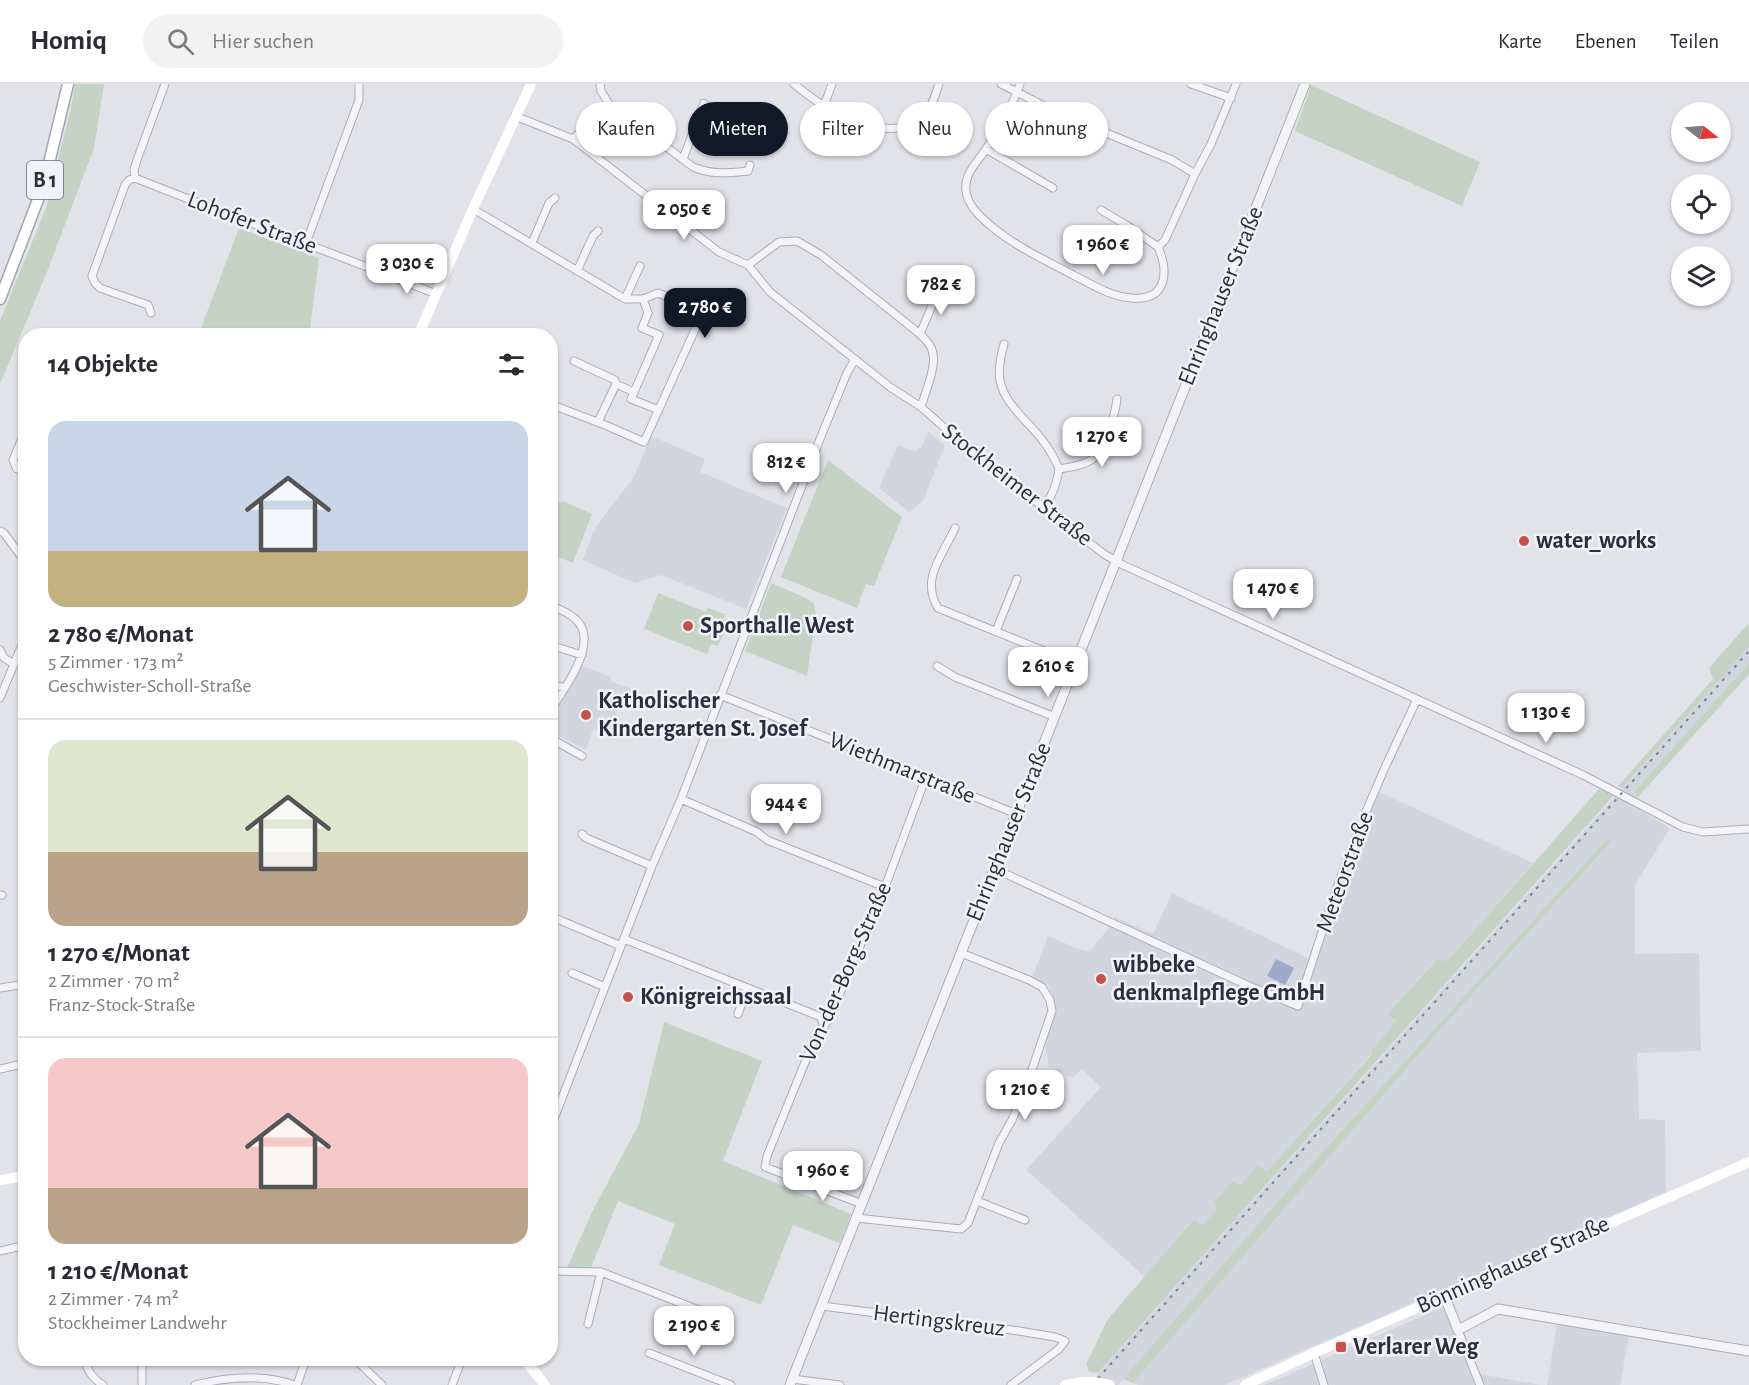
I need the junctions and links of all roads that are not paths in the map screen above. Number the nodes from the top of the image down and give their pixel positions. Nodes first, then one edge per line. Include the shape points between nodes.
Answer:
1 (68, 84) edge
2 (165, 84) edge
3 (359, 84) edge
4 (531, 84) edge
5 (600, 84) edge
6 (794, 84) edge
7 (832, 84) edge
8 (939, 84) edge
9 (1001, 84) edge
10 (1191, 84) edge
11 (1236, 84) edge
12 (1305, 84) edge
13 (1018, 88) edge
14 (1231, 98) junction
15 (608, 102) edge
16 (819, 102) edge
17 (825, 102) edge
18 (1011, 102) edge
19 (515, 116) junction
20 (885, 128) edge
21 (576, 136) edge
22 (573, 139) junction
23 (688, 144) edge
24 (985, 150) edge
25 (676, 154) edge
26 (998, 156) edge
27 (682, 159) junction
28 (750, 165) dead end
29 (1194, 174) junction
30 (135, 178) junction
31 (1053, 188) dead end
32 (555, 198) dead end
33 (473, 209) junction
34 (1101, 210) dead end
35 (598, 231) dead end
36 (306, 243) junction
37 (531, 243) junction
38 (1158, 248) junction
39 (748, 265) junction
40 (640, 266) dead end
41 (578, 271) junction
42 (939, 289) dead end
43 (436, 294) junction
44 (0, 299) edge
45 (625, 299) junction
46 (643, 299) junction
47 (151, 313) dead end
48 (421, 328) edge
49 (920, 334) junction
50 (1004, 344) dead end
51 (855, 359) junction
52 (574, 361) dead end
53 (616, 384) junction
54 (634, 392) junction
55 (1117, 399) dead end
56 (558, 407) edge
57 (921, 407) junction
58 (659, 410) junction
59 (598, 422) junction
60 (18, 448) edge
61 (18, 469) edge
62 (1059, 469) junction
63 (1044, 508) junction
64 (954, 528) dead end
65 (0, 531) edge
66 (18, 552) edge
67 (1116, 561) junction
68 (1017, 579) dead end
69 (558, 609) edge
70 (996, 631) junction
71 (558, 648) edge
72 (0, 650) edge
73 (18, 654) edge
74 (582, 655) junction
75 (14, 664) junction
76 (1076, 664) junction
77 (937, 666) dead end
78 (558, 686) edge
79 (565, 688) junction
80 (720, 695) junction
81 (0, 698) edge
82 (558, 699) edge
83 (1417, 699) junction
84 (1055, 717) junction
85 (558, 742) edge
86 (582, 756) dead end
87 (926, 777) junction
88 (681, 799) junction
89 (1017, 814) junction
90 (1749, 829) edge
91 (582, 834) dead end
92 (652, 866) junction
93 (994, 869) junction
94 (885, 887) junction
95 (558, 919) edge
96 (623, 942) junction
97 (961, 953) junction
98 (572, 973) dead end
99 (18, 985) edge
100 (605, 987) junction
101 (0, 988) edge
102 (747, 988) junction
103 (738, 1014) dead end
104 (824, 1028) junction
105 (18, 1066) edge
106 (0, 1069) edge
107 (558, 1108) edge
108 (1749, 1161) edge
109 (18, 1177) edge
110 (0, 1180) edge
111 (977, 1201) junction
112 (862, 1204) junction
113 (856, 1218) junction
114 (1025, 1220) dead end
115 (18, 1247) edge
116 (0, 1251) edge
117 (558, 1271) edge
118 (601, 1272) junction
119 (1444, 1295) junction
120 (822, 1306) junction
121 (704, 1312) dead end
122 (588, 1324) dead end
123 (1458, 1330) junction
124 (1749, 1351) edge
125 (649, 1353) dead end
126 (1314, 1353) junction
127 (87, 1366) edge
128 (142, 1366) edge
129 (303, 1366) edge
130 (362, 1366) edge
131 (459, 1366) edge
132 (530, 1366) edge
133 (791, 1382) edge
134 (143, 1384) edge
135 (103, 1385) edge
136 (195, 1385) edge
137 (295, 1385) edge
138 (382, 1385) edge
139 (452, 1385) edge
140 (545, 1385) edge
141 (730, 1385) edge
142 (840, 1385) edge
143 (1011, 1385) edge
144 (1065, 1385) edge
145 (1110, 1385) edge
146 (1245, 1385) edge
147 (1324, 1385) edge
148 (1480, 1385) edge

1 - 44 main road, B 1 via 44,184
2 - 30 street via 137,160
3 - 36 street via 359,100
4 - 19 main road
5 - 15 street
6 - 16 street
7 - 17 street
8 - 20 street via 923,117 901,128
9 - 13 street
10 - 14 street
11 - 14 street
12 - 67 street, Ehringhauser Straße
13 - 18 street
13 - 29 street via 1060,114 1172,160
14 - 29 street
19 - 22 street, Stockheimer Straße
19 - 33 main road
21 - 22 street
22 - 39 street, Stockheimer Straße via 719,252
23 - 27 street
24 - 38 street via 968,174 965,185 969,203 992,227 1037,256 1108,292 1141,298 1154,294 1165,275
25 - 27 street
26 - 31 street
27 - 28 street via 706,172 748,171
29 - 38 street
30 - 36 street, Lohofer Straße
30 - 47 street via 125,185 92,276 100,288 148,305
32 - 37 street
33 - 37 street
33 - 43 main road
34 - 38 street
35 - 41 street
36 - 43 street, Lohofer Straße
37 - 41 street
39 - 49 street, Stockheimer Straße via 779,242 797,241 821,255
39 - 51 street, Stockheimer Straße via 770,292
40 - 45 street
41 - 45 street
42 - 49 street
43 - 48 main road
45 - 46 street
46 - 54 street via 648,313 642,328 658,335
46 - 58 street via 658,293 703,312
49 - 57 street, Stockheimer Straße via 934,355
50 - 62 street via 999,363 1006,398 1043,441
51 - 57 street, Stockheimer Straße
51 - 80 street
52 - 53 street via 615,380
53 - 54 street
53 - 59 street
54 - 58 street via 631,399
55 - 62 street via 1102,448 1094,459
56 - 59 street
57 - 63 street, Stockheimer Straße
58 - 59 street via 644,442
60 - 61 street via 13,460
62 - 63 street via 1051,499
63 - 67 street, Stockheimer Straße
64 - 70 street via 934,570 932,598 938,608
65 - 66 street
67 - 76 street, Ehringhauser Straße
67 - 83 street, Stockheimer Straße
68 - 70 street
69 - 74 street via 582,628
70 - 76 street
71 - 74 street
72 - 75 street
73 - 75 street
74 - 79 street
75 - 81 street
76 - 84 street, Ehringhauser Straße
77 - 84 street
78 - 79 street
79 - 82 street
80 - 87 street, Wiethmarstraße
80 - 88 street
83 - 90 street, Stockheimer Straße via 1583,775 1683,827 1703,832
83 - 93 street, Meteorstraße via 1364,816 1298,1006
84 - 89 street, Ehringhauser Straße
85 - 86 street
87 - 89 street, Wiethmarstraße
87 - 94 street, Von-der-Borg-Straße
88 - 92 street
88 - 94 street via 758,832 767,840
89 - 93 street, Ehringhauser Straße
91 - 92 street
92 - 96 street
93 - 97 street, Ehringhauser Straße
94 - 104 street, Von-der-Borg-Straße
95 - 96 street
96 - 100 street
96 - 102 street
97 - 111 street via 1042,987 1052,1011 1024,1093
97 - 112 street, Ehringhauser Straße
98 - 100 street
99 - 101 street
100 - 107 street
102 - 103 street
102 - 104 street via 821,1017
104 - 112 street, Von-der-Borg-Straße via 814,1040 765,1167
105 - 106 street
108 - 119 main road, Bönninghauser Straße
109 - 110 main road
111 - 113 street via 968,1223 961,1229
111 - 114 street
112 - 113 street, Ehringhauser Straße
113 - 120 street, Ehringhauser Straße
115 - 116 street
117 - 118 street
118 - 121 street
118 - 122 street
119 - 123 street
119 - 126 main road, Bönninghauser Straße
120 - 133 street, Ehringhauser Straße
120 - 143 street, Hertingskreuz via 1065,1341
123 - 124 street via 1498,1309
123 - 148 street
125 - 141 street
126 - 146 main road, Bönninghauser Straße
126 - 147 street
127 - 135 street
128 - 134 street
129 - 137 street
130 - 138 street
131 - 139 street
132 - 140 main road
133 - 142 street, Ehringhauser Straße
136 - 137 street via 262,1378
144 - 145 main road, bridge

